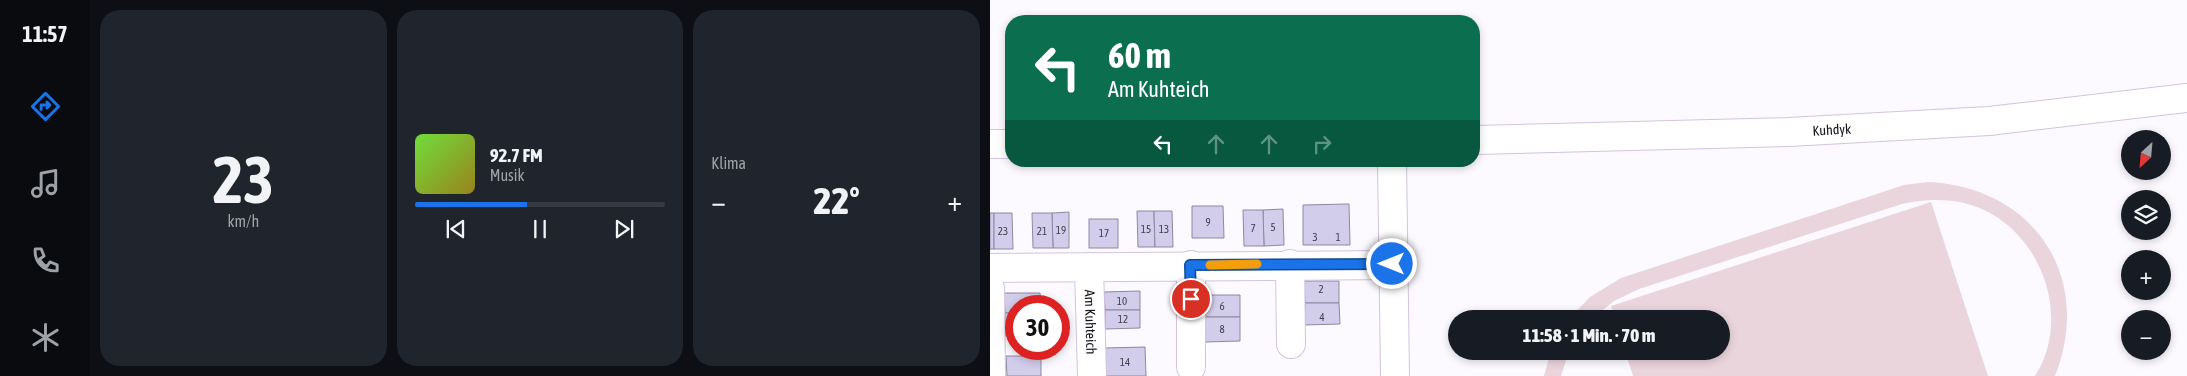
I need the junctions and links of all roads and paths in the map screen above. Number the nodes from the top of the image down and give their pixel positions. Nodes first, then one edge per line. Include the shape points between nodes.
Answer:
1 (2187, 98) edge
2 (1480, 140) edge
3 (990, 144) edge
4 (1005, 144) edge
5 (1392, 167) edge
6 (1290, 264) junction
7 (1392, 264) junction
8 (1190, 265) junction
9 (1089, 267) junction
10 (990, 268) edge
11 (990, 288) edge
12 (1291, 344) dead end
13 (1191, 367) dead end
14 (991, 376) edge
15 (1092, 376) edge
16 (1394, 376) edge

1 - 2 main road, Kuhdyk via 1979,121 1790,132
3 - 4 main road
5 - 7 main road
6 - 7 main road
6 - 8 main road
6 - 12 main road
7 - 16 main road via 1398,320
8 - 9 main road
8 - 13 main road
9 - 10 main road
9 - 15 main road, Am Kuhteich
11 - 14 main road

